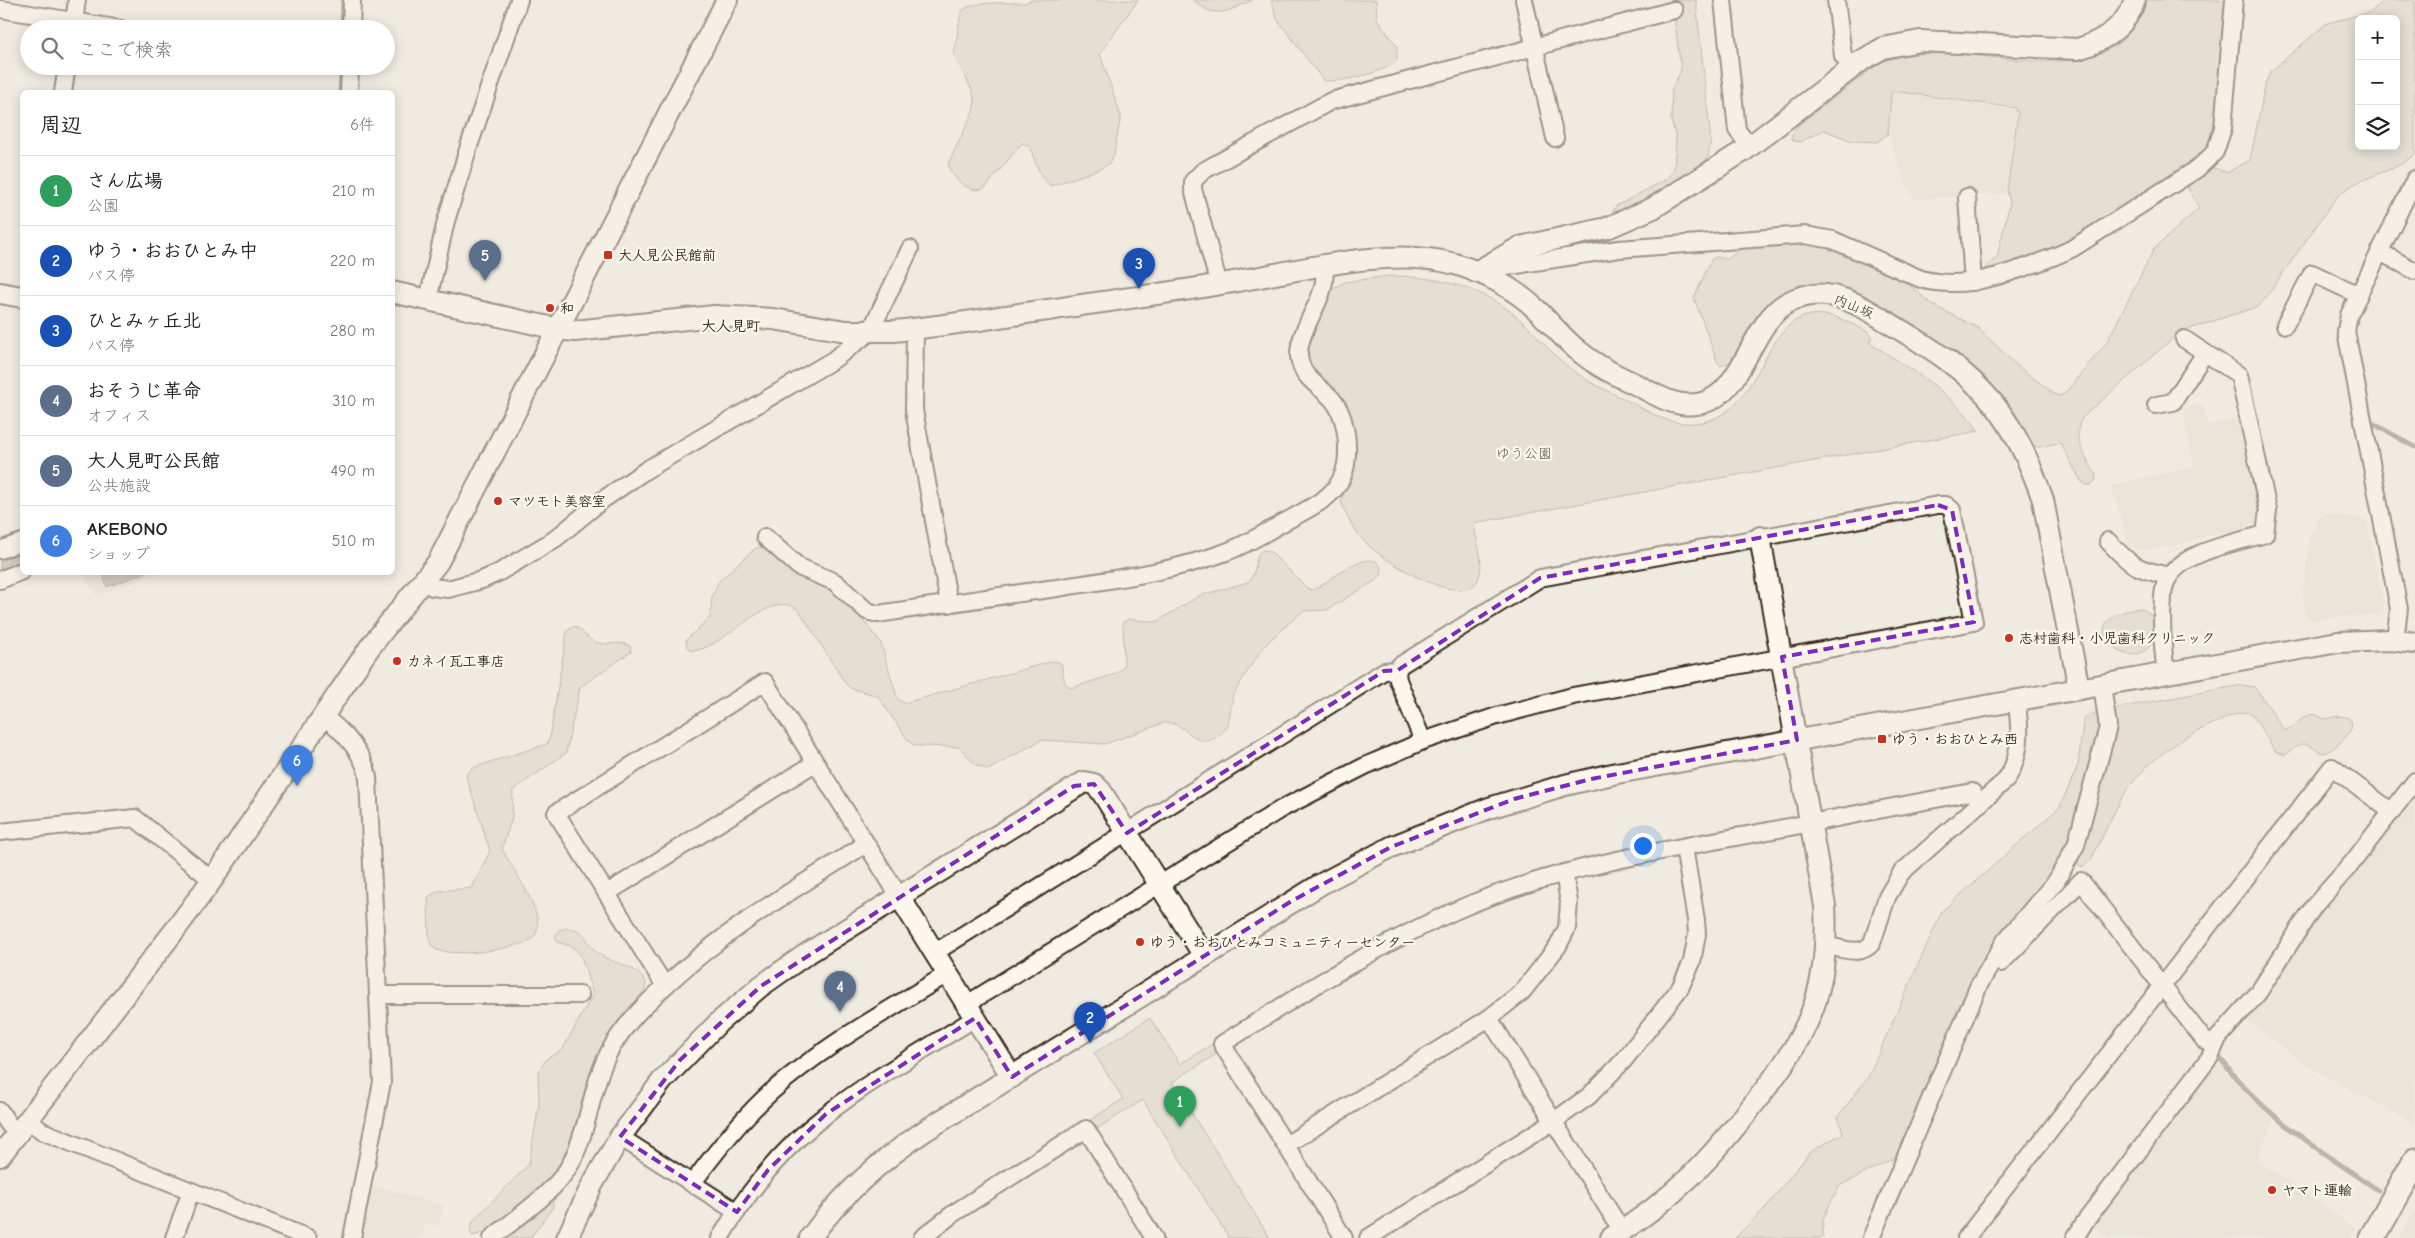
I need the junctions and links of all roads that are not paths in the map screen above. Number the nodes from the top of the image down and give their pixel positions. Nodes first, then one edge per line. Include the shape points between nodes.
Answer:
1 (77, 0) edge
2 (352, 0) edge
3 (518, 0) edge
4 (727, 0) edge
5 (1524, 0) edge
6 (1723, 0) edge
7 (1836, 0) edge
8 (2135, 0) edge
9 (2234, 0) edge
10 (0, 9) edge
11 (1674, 10) dead end
12 (50, 20) edge
13 (74, 20) edge
14 (351, 20) edge
15 (1534, 47) junction
16 (1852, 68) junction
17 (65, 75) edge
18 (350, 75) edge
19 (62, 90) edge
20 (350, 90) edge
21 (1555, 138) dead end
22 (1749, 146) junction
23 (2415, 179) edge
24 (1967, 197) dead end
25 (910, 249) dead end
26 (2380, 252) junction
27 (1324, 266) junction
28 (1476, 272) junction
29 (2415, 272) edge
30 (1973, 282) junction
31 (1219, 285) junction
32 (395, 293) edge
33 (0, 294) edge
34 (2359, 295) junction
35 (20, 297) edge
36 (428, 300) junction
37 (2285, 325) dead end
38 (558, 329) junction
39 (915, 329) junction
40 (870, 332) junction
41 (2184, 339) dead end
42 (2205, 353) junction
43 (2156, 405) dead end
44 (765, 537) dead end
45 (1760, 537) junction
46 (2108, 541) dead end
47 (20, 543) edge
48 (0, 550) edge
49 (20, 572) edge
50 (2169, 576) junction
51 (0, 580) edge
52 (424, 580) junction
53 (949, 604) junction
54 (2395, 640) junction
55 (2415, 643) edge
56 (1782, 657) junction
57 (1398, 670) junction
58 (2166, 673) junction
59 (2102, 685) junction
60 (2079, 689) junction
61 (2016, 700) junction
62 (323, 716) junction
63 (1797, 740) junction
64 (1423, 741) junction
65 (815, 763) junction
66 (2415, 781) edge
67 (1981, 803) junction
68 (2392, 812) junction
69 (1811, 822) junction
70 (0, 832) edge
71 (1127, 833) junction
72 (866, 844) junction
73 (1684, 847) junction
74 (1564, 873) junction
75 (212, 880) junction
76 (1159, 884) junction
77 (607, 893) junction
78 (899, 896) junction
79 (1825, 946) junction
80 (934, 953) junction
81 (1204, 956) junction
82 (1995, 959) junction
83 (947, 974) junction
84 (2162, 985) junction
85 (665, 986) junction
86 (379, 995) junction
87 (580, 995) dead end
88 (971, 1011) junction
89 (1489, 1018) junction
90 (2215, 1044) junction
91 (1012, 1076) junction
92 (0, 1111) edge
93 (1554, 1121) junction
94 (23, 1126) junction
95 (620, 1137) junction
96 (1286, 1145) junction
97 (2, 1150) edge
98 (2415, 1162) edge
99 (692, 1184) junction
100 (190, 1191) junction
101 (737, 1212) junction
102 (1617, 1234) edge
103 (1149, 1236) edge
104 (174, 1238) edge
105 (308, 1238) edge
106 (352, 1238) edge
107 (492, 1238) edge
108 (567, 1238) edge
109 (720, 1238) edge
110 (810, 1238) edge
111 (922, 1238) edge
112 (1344, 1238) edge
113 (1368, 1238) edge
114 (1871, 1238) edge
115 (1966, 1238) edge
116 (2075, 1238) edge
117 (2372, 1238) edge

1 - 13 street
2 - 14 street
3 - 36 street via 446,221
4 - 38 street
5 - 15 street
6 - 22 street via 1737,130
7 - 16 street via 1843,56
8 - 16 street via 2118,29 2099,41 2078,48 1907,42 1883,48
9 - 30 street via 2223,128 2220,140 2207,161 2064,253
10 - 12 street
11 - 15 street
15 - 21 street
15 - 31 street via 1331,101 1197,175 1193,189
16 - 22 street
17 - 19 street
18 - 20 street
22 - 28 street via 1638,216 1607,228 1520,247
23 - 26 street
24 - 30 street
25 - 40 street
26 - 29 street
26 - 34 street
27 - 28 street, 内山坂 via 1410,257 1445,262
27 - 31 street, 内山坂
27 - 53 street via 1326,278 1299,354 1309,379 1337,406 1345,430 1346,464 1342,480 1333,493 1249,541 1207,558 1143,575
28 - 30 street via 1620,249 1805,235 1833,240 1921,279 1936,283
28 - 60 street, 内山坂 via 1522,297 1594,363 1677,404 1704,403 1716,397 1734,378 1769,318 1786,303 1807,295 1840,298 1872,312 1935,351 1957,367 1994,405 2014,434 2034,474 2048,526
31 - 39 street, 内山坂
32 - 36 street, 内山坂
33 - 35 street
34 - 37 street via 2312,273
34 - 54 street via 2347,322 2347,339 2399,609
36 - 38 street, 内山坂
38 - 40 street, 内山坂 via 580,331 714,316 773,319
38 - 52 street via 447,545
39 - 40 street, 内山坂
39 - 53 street via 914,410
40 - 52 street via 832,360 646,470 555,539 498,573 448,589 432,587
41 - 42 street
42 - 43 street via 2173,402
42 - 50 street via 2239,375 2268,510 2265,534 2203,552 2178,566
44 - 53 street via 799,567 835,582 872,614
45 - 56 street
45 - 56 street via 1938,505 1946,505 1955,517 1974,622
45 - 57 street via 1540,578 1405,662
46 - 50 street via 2134,567
47 - 48 street
49 - 51 street
50 - 58 street via 2163,603 2162,646
52 - 62 street via 370,647
54 - 55 street
54 - 58 street via 2338,642
56 - 63 street
56 - 64 street via 1573,696 1488,718
57 - 64 street via 1398,680
57 - 71 street via 1384,672
58 - 59 street
59 - 60 street
59 - 82 street via 2108,727 2076,845 2057,880 2005,941
60 - 61 street
61 - 63 street
61 - 67 street via 2020,722 2016,761 2006,780
62 - 75 street
62 - 86 street via 362,757 367,767
63 - 69 street
63 - 81 street via 1591,779 1464,817 1344,871
64 - 76 street via 1309,794
65 - 72 street
65 - 77 street
65 - 77 street via 764,682 556,813
66 - 68 street
67 - 69 street via 1972,792
67 - 79 street via 1901,874 1887,897 1872,943 1867,948 1854,952
68 - 84 street via 2332,767
68 - 90 street via 2314,906 2258,993
69 - 73 street
69 - 79 street via 1825,906
70 - 75 street via 135,818
71 - 76 street
71 - 78 street via 1101,791 1094,784 1084,782
71 - 80 street
72 - 78 street
72 - 85 street via 742,923
73 - 74 street
73 - 93 street via 1696,934 1687,976 1614,1073
74 - 89 street via 1569,915 1561,941 1522,992
74 - 96 street via 1471,904 1405,934 1222,1044
75 - 94 street
76 - 81 street
76 - 88 street
77 - 85 street
78 - 80 street
78 - 95 street via 806,955 739,1003 674,1067
79 - 102 street via 1820,985 1812,1010 1789,1058 1702,1167 1668,1198
80 - 83 street
81 - 91 street
82 - 84 street via 2001,962 2081,881
82 - 114 street via 1979,985
83 - 88 street
83 - 99 street via 794,1073 744,1119
84 - 90 street via 2204,1040
84 - 115 street
85 - 107 street via 631,1020 606,1057 571,1165 550,1189
86 - 87 street
86 - 106 street via 382,1082
88 - 91 street
88 - 101 street via 826,1114 774,1163
89 - 93 street
89 - 96 street
90 - 116 street via 2210,1057
91 - 110 street via 886,1158 845,1196
92 - 94 street via 9,1125
93 - 102 street
93 - 113 street
94 - 97 street
94 - 100 street
95 - 99 street
95 - 108 street
96 - 112 street
98 - 117 main road
99 - 101 street
100 - 104 street
100 - 105 street
101 - 109 street
103 - 111 street via 1086,1129 954,1213

